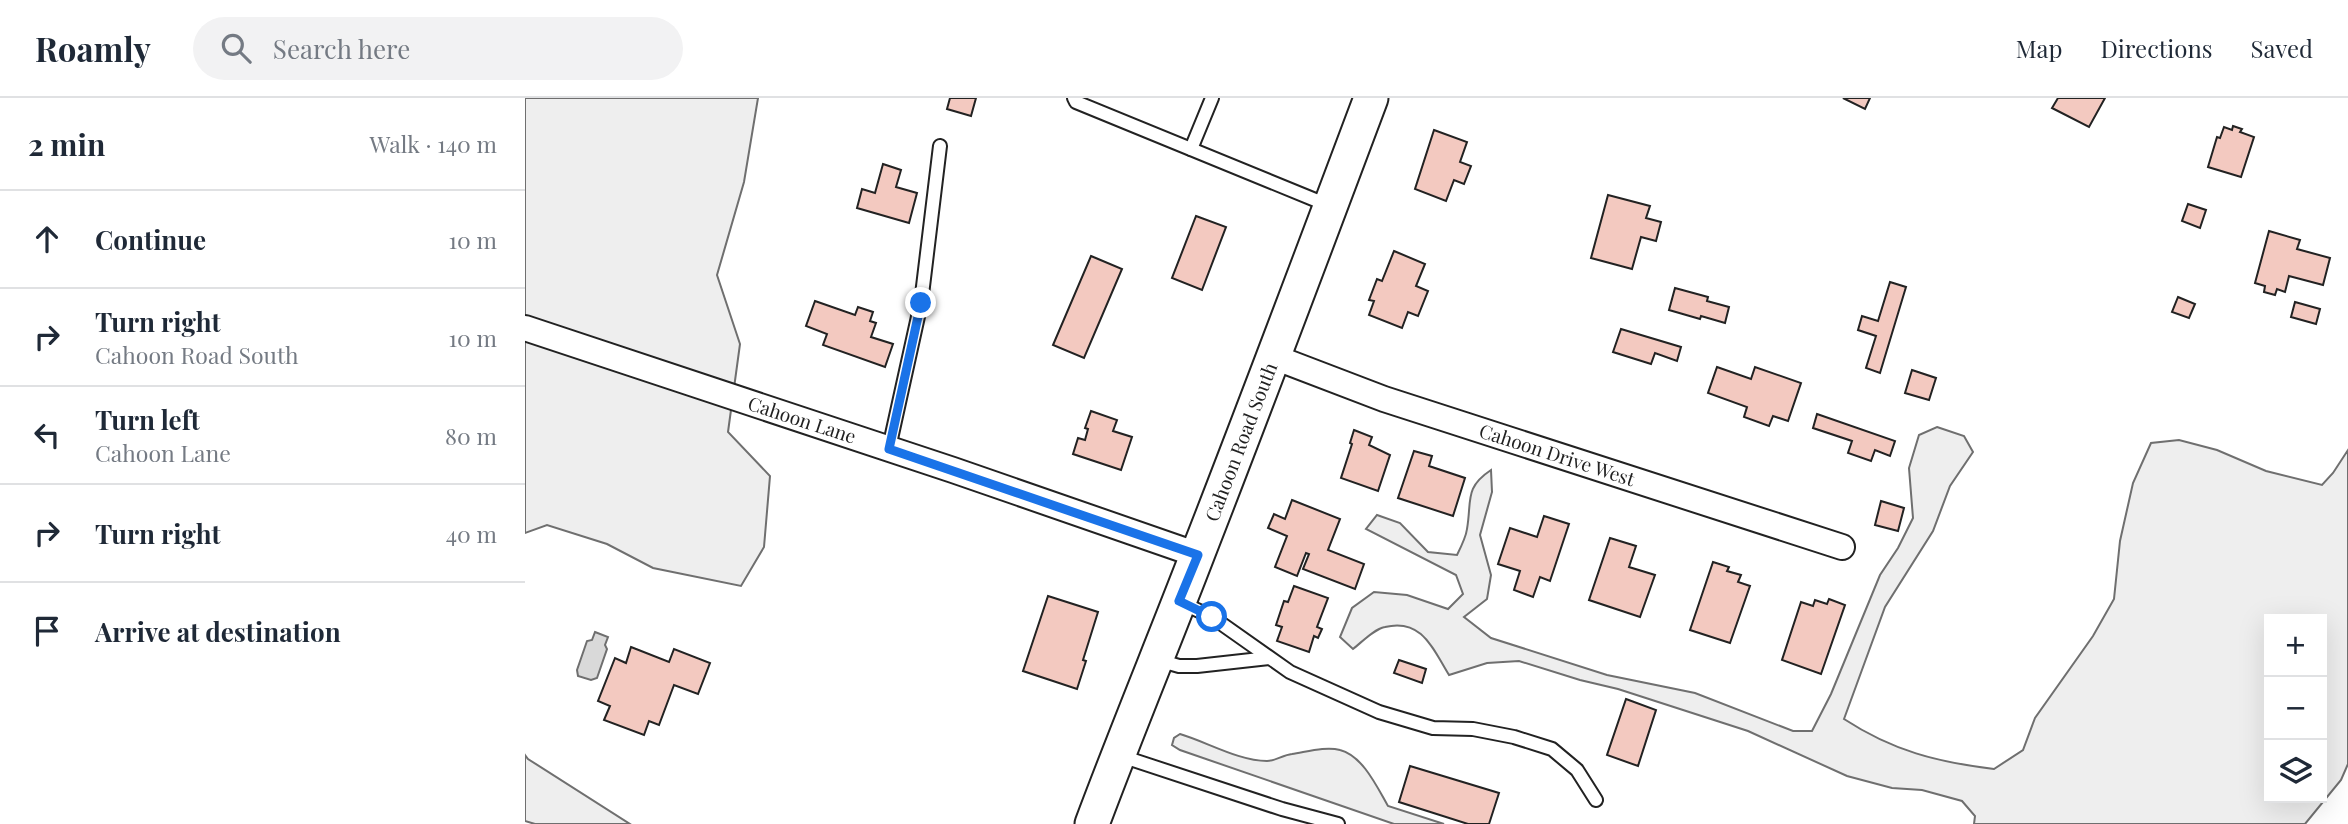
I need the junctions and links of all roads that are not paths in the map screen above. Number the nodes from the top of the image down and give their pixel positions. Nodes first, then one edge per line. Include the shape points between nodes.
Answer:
1 (1074, 98) edge
2 (1212, 98) edge
3 (1371, 98) edge
4 (940, 146) dead end
5 (1191, 149) junction
6 (1330, 206) junction
7 (525, 328) edge
8 (1273, 357) junction
9 (889, 449) junction
10 (1842, 547) dead end
11 (1198, 555) junction
12 (1179, 601) junction
13 (1269, 658) junction
14 (1155, 659) junction
15 (1118, 755) junction
16 (1596, 800) dead end
17 (1093, 824) edge
18 (1338, 824) edge

1 - 5 lane via 1076,103
2 - 5 lane
3 - 6 main road, Cahoon Road South
4 - 9 lane via 921,303
5 - 6 lane
6 - 8 main road, Cahoon Road South
7 - 9 street, Cahoon Lane
8 - 10 street, Cahoon Drive West via 1384,399
8 - 11 main road, Cahoon Road South
9 - 11 street, Cahoon Lane
11 - 12 main road, Cahoon Road South
12 - 13 lane via 1212,617
12 - 14 main road, Cahoon Road South
13 - 14 lane via 1197,666
13 - 16 lane via 1320,686 1402,720 1433,728 1473,729 1552,749 1577,770
14 - 15 main road, Cahoon Road South
15 - 17 main road, Cahoon Road South
15 - 18 lane

